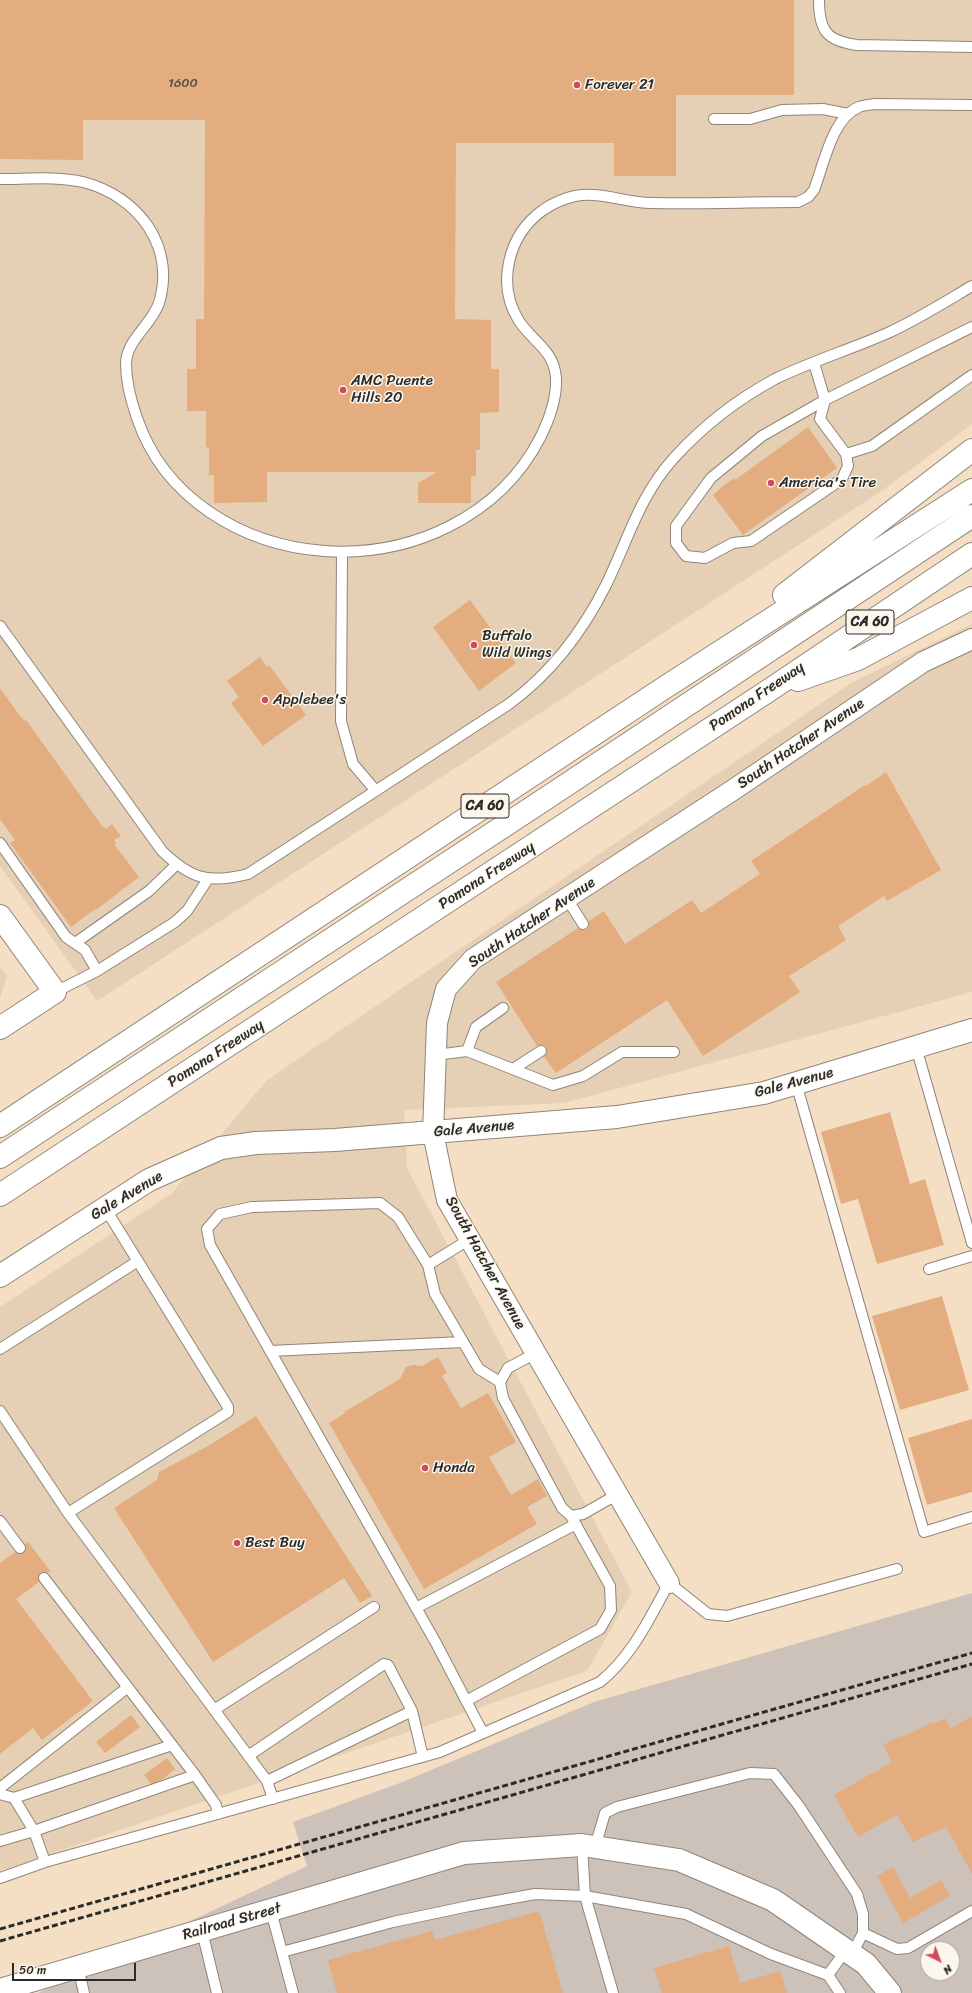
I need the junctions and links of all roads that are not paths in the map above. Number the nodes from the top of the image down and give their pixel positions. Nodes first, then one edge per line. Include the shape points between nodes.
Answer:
1 (819, 0) edge
2 (972, 47) edge
3 (972, 105) edge
4 (848, 114) junction
5 (714, 119) dead end
6 (0, 179) edge
7 (972, 286) edge
8 (972, 327) edge
9 (814, 363) junction
10 (972, 375) edge
11 (825, 400) junction
12 (972, 450) edge
13 (846, 454) junction
14 (972, 490) edge
15 (972, 516) edge
16 (972, 532) edge
17 (342, 552) junction
18 (972, 554) edge
19 (972, 598) edge
20 (0, 626) edge
21 (972, 639) edge
22 (667, 686) junction
23 (768, 691) junction
24 (376, 791) junction
25 (0, 843) edge
26 (176, 865) junction
27 (208, 879) junction
28 (567, 899) junction
29 (0, 916) edge
30 (583, 924) dead end
31 (75, 943) junction
32 (97, 971) junction
33 (55, 992) junction
34 (503, 1008) dead end
35 (0, 1028) edge
36 (972, 1030) edge
37 (916, 1047) junction
38 (467, 1051) junction
39 (541, 1051) dead end
40 (674, 1052) dead end
41 (436, 1055) junction
42 (513, 1069) junction
43 (796, 1083) junction
44 (0, 1126) edge
45 (433, 1133) junction
46 (0, 1157) edge
47 (0, 1171) edge
48 (0, 1196) edge
49 (105, 1208) junction
50 (470, 1239) junction
51 (972, 1243) edge
52 (972, 1256) edge
53 (138, 1261) junction
54 (428, 1266) junction
55 (929, 1269) dead end
56 (0, 1276) edge
57 (463, 1342) junction
58 (0, 1348) edge
59 (270, 1351) junction
60 (536, 1353) junction
61 (500, 1382) junction
62 (0, 1411) edge
63 (618, 1494) junction
64 (68, 1513) junction
65 (972, 1517) edge
66 (574, 1520) junction
67 (0, 1521) edge
68 (20, 1548) dead end
69 (897, 1569) dead end
70 (44, 1578) dead end
71 (669, 1583) junction
72 (374, 1607) dead end
73 (416, 1608) junction
74 (128, 1687) junction
75 (466, 1701) junction
76 (214, 1710) junction
77 (412, 1711) junction
78 (483, 1733) junction
79 (172, 1745) junction
80 (248, 1756) junction
81 (423, 1757) junction
82 (195, 1774) junction
83 (267, 1781) junction
84 (0, 1788) edge
85 (0, 1794) edge
86 (14, 1798) junction
87 (273, 1799) junction
88 (218, 1814) junction
89 (34, 1831) junction
90 (0, 1841) edge
91 (589, 1846) junction
92 (45, 1862) junction
93 (0, 1878) edge
94 (585, 1896) junction
95 (271, 1911) junction
96 (972, 1911) edge
97 (202, 1931) junction
98 (863, 1934) junction
99 (282, 1952) junction
100 (849, 1952) junction
101 (78, 1968) junction
102 (828, 1975) junction
103 (0, 1990) edge
104 (84, 1993) edge
105 (217, 1993) edge
106 (293, 1993) edge
107 (613, 1993) edge
108 (840, 1993) edge
109 (890, 1993) edge

1 - 2 lane via 819,16 824,29 831,38 842,43
3 - 4 lane via 874,104 859,107
4 - 5 lane via 823,110 782,110 750,119
4 - 17 lane via 838,124 814,190 808,198 798,202 650,203 575,196 543,211 527,225 515,243 509,261 507,281 510,303 518,320 544,347 552,361 556,376 553,405 534,450 522,469 501,491 456,524 416,540 368,550
6 - 17 lane via 62,179 82,182 116,197 139,214 155,236 161,253 163,271 158,306 128,350 126,363 132,404 152,454 183,492 216,518 240,530 292,547
7 - 9 lane via 891,332
8 - 11 lane
9 - 11 lane
9 - 24 lane via 776,379 752,393 717,418 673,460 646,498 607,584 594,606 556,662 541,677 508,704
10 - 13 lane via 872,446
11 - 13 lane via 820,419
11 - 13 lane via 762,436 711,478 676,526 676,543 686,556 704,558 733,543 751,541 842,479 848,466
12 - 22 main road
14 - 22 main road, CA 60
15 - 46 main road
16 - 47 main road
17 - 24 lane via 341,721 353,764
18 - 23 main road, Pomona Freeway / CA 60
19 - 23 main road via 858,659
20 - 26 lane via 162,851
21 - 28 street, South Hatcher Avenue via 923,662
22 - 44 main road, CA 60
23 - 48 main road, Pomona Freeway / CA 60
24 - 27 lane via 248,874 228,879
25 - 31 lane via 66,936
26 - 27 lane via 195,876
26 - 31 lane via 149,891
27 - 32 lane via 187,911 174,922
28 - 30 lane
28 - 41 street, South Hatcher Avenue via 473,959 446,989 437,1023
29 - 33 main road
31 - 32 lane via 85,950
32 - 33 lane
33 - 35 main road
34 - 38 lane via 476,1027
36 - 37 main road, Gale Avenue
37 - 43 main road, Gale Avenue
37 - 51 lane
38 - 41 lane
38 - 42 lane
39 - 42 lane
40 - 42 lane via 622,1052 583,1076 553,1085
41 - 45 street, South Hatcher Avenue
43 - 45 main road, Gale Avenue via 764,1093 618,1117
43 - 65 lane via 924,1532
45 - 49 main road, Gale Avenue via 256,1143 221,1148 149,1180
45 - 50 street, South Hatcher Avenue via 447,1200
49 - 53 lane
49 - 56 main road, Gale Avenue
50 - 54 lane
50 - 60 street, South Hatcher Avenue
52 - 55 lane
53 - 58 lane
53 - 64 lane via 228,1407 228,1412
54 - 57 lane via 435,1294
54 - 59 lane via 398,1217 380,1203 252,1207 220,1214 207,1229 210,1245
57 - 59 lane
57 - 61 lane via 479,1368
59 - 73 lane
60 - 61 lane via 508,1368
60 - 63 street, South Hatcher Avenue
61 - 66 lane via 503,1398 562,1508
62 - 64 lane
63 - 66 lane
63 - 71 street, South Hatcher Avenue
64 - 76 lane
66 - 73 lane
66 - 75 lane via 610,1586 611,1610 600,1629
67 - 68 lane
69 - 71 lane via 727,1616 708,1614
70 - 74 lane
71 - 78 lane via 631,1650 615,1670 600,1682
72 - 76 lane
73 - 75 lane
74 - 79 lane
74 - 84 lane
75 - 78 lane
76 - 80 lane
77 - 80 lane via 388,1665 384,1664
77 - 81 lane
77 - 83 lane
78 - 81 lane
79 - 82 lane
79 - 86 lane
80 - 83 lane
81 - 87 lane
82 - 88 lane via 216,1805
82 - 89 lane
83 - 87 lane
85 - 86 lane
86 - 89 lane
87 - 88 lane
88 - 92 lane
89 - 90 lane
89 - 92 lane
91 - 94 lane
91 - 95 main road, Railroad Street via 464,1853
91 - 98 lane via 605,1813 617,1807 750,1773 774,1774 799,1806 857,1894 863,1914
91 - 100 main road via 680,1860 773,1900
92 - 93 lane
94 - 99 lane via 536,1894 469,1906 393,1922
94 - 102 lane via 686,1914 771,1954
94 - 107 lane
95 - 97 main road, Railroad Street
95 - 99 lane
96 - 98 lane via 908,1948 897,1949
97 - 101 main road, Railroad Street
97 - 105 lane
98 - 100 lane
99 - 106 lane
100 - 102 lane
100 - 109 main road via 866,1964
101 - 103 main road, Railroad Street
101 - 104 lane
102 - 108 lane

